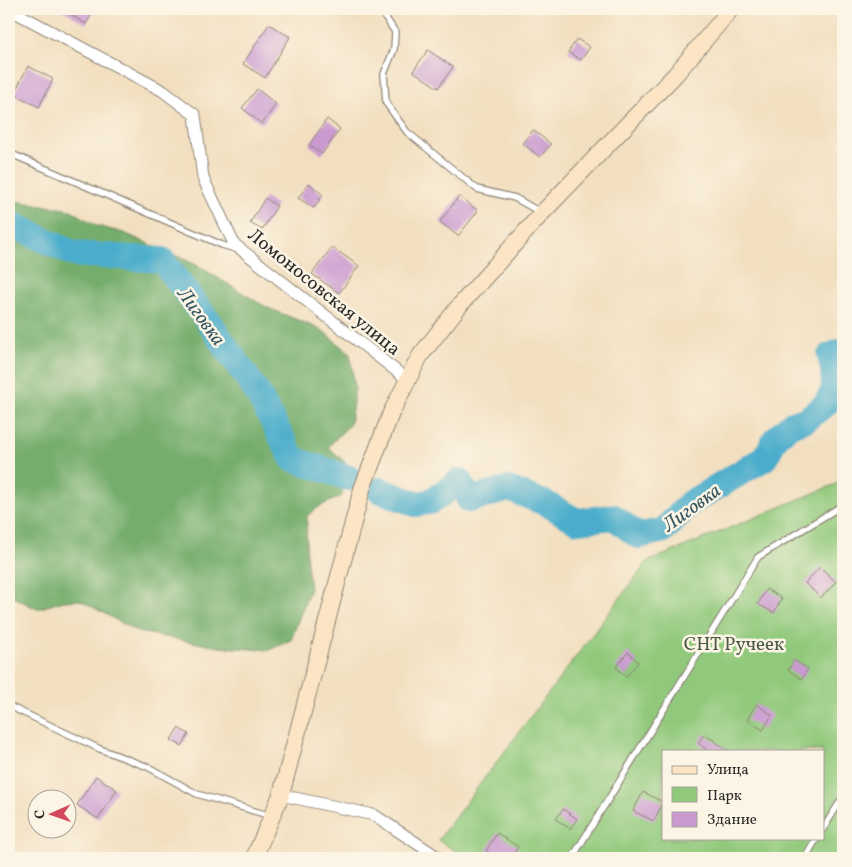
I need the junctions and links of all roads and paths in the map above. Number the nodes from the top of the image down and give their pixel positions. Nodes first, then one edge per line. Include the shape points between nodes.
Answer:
1 (9, 9) edge
2 (380, 9) edge
3 (731, 9) edge
4 (9, 153) edge
5 (542, 213) junction
6 (243, 250) junction
7 (408, 380) junction
8 (843, 505) edge
9 (9, 706) edge
10 (281, 795) junction
11 (843, 797) edge
12 (272, 816) junction
13 (824, 827) edge
14 (816, 840) edge
15 (254, 858) edge
16 (439, 858) edge
17 (572, 858) edge
18 (805, 858) edge

1 - 6 street, Ломоносовская улица via 163,91 195,115 203,178 234,244
2 - 5 lane via 396,32 394,49 384,74 386,103 407,132 477,189 515,198
3 - 5 main road via 675,75
4 - 6 lane via 222,245
5 - 7 main road via 460,305 420,356
6 - 7 street, Ломоносовская улица
7 - 10 main road via 391,413 362,489
8 - 17 lane via 758,557
9 - 12 lane via 100,749 148,767 197,794
10 - 12 main road
10 - 16 street via 374,815
11 - 13 lane
12 - 15 main road
14 - 18 lane

